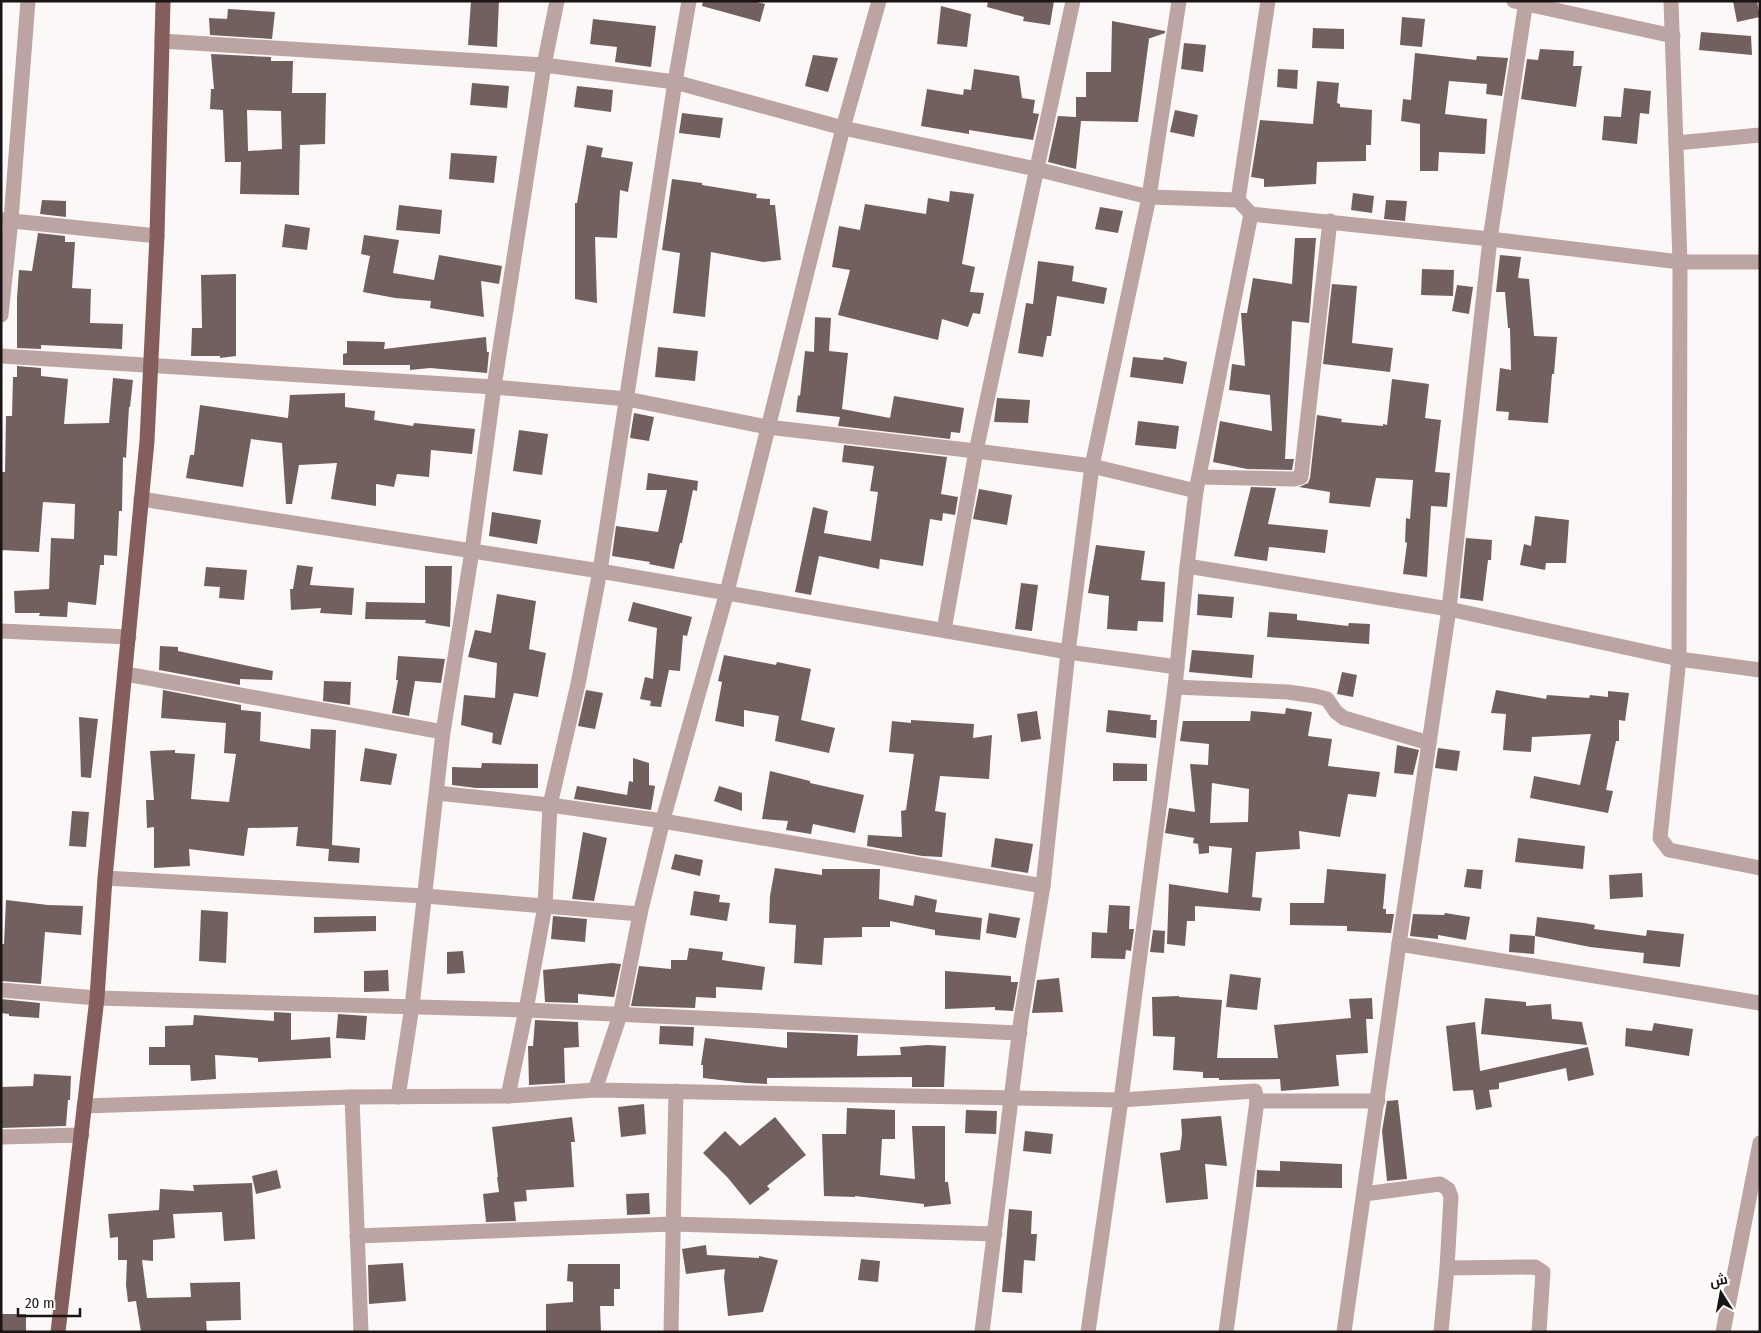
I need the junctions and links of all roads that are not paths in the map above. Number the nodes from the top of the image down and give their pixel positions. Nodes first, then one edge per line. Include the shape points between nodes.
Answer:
1 (28, 1) edge
2 (163, 1) edge
3 (557, 1) edge
4 (689, 1) edge
5 (879, 1) edge
6 (1074, 1) edge
7 (1179, 1) edge
8 (1268, 1) edge
9 (1671, 1) edge
10 (1522, 2) edge
11 (1673, 36) junction
12 (162, 41) junction
13 (544, 65) junction
14 (675, 82) junction
15 (843, 128) junction
16 (1760, 135) edge
17 (1676, 143) junction
18 (1036, 169) junction
19 (1149, 196) junction
20 (1238, 200) junction
21 (1251, 214) junction
22 (6, 220) edge
23 (1330, 221) junction
24 (157, 236) junction
25 (1490, 239) junction
26 (1680, 262) junction
27 (1760, 262) edge
28 (1, 315) edge
29 (1, 356) edge
30 (150, 366) junction
31 (494, 387) junction
32 (627, 399) junction
33 (767, 426) junction
34 (976, 451) junction
35 (1092, 466) junction
36 (1198, 484) junction
37 (141, 499) junction
38 (472, 551) junction
39 (1187, 566) junction
40 (600, 571) junction
41 (727, 592) junction
42 (1449, 609) junction
43 (944, 630) junction
44 (1, 631) edge
45 (129, 637) junction
46 (1068, 652) junction
47 (1679, 659) junction
48 (1178, 667) junction
49 (1760, 670) edge
50 (126, 674) junction
51 (1175, 687) junction
52 (443, 732) junction
53 (1429, 743) junction
54 (437, 793) junction
55 (550, 805) junction
56 (662, 821) junction
57 (1760, 868) edge
58 (105, 878) junction
59 (1043, 886) junction
60 (425, 896) junction
61 (545, 906) junction
62 (640, 914) junction
63 (1399, 944) junction
64 (1, 990) edge
65 (96, 998) junction
66 (1760, 1003) edge
67 (412, 1006) junction
68 (526, 1010) junction
69 (620, 1016) junction
70 (1020, 1033) junction
71 (595, 1090) junction
72 (676, 1091) junction
73 (508, 1096) junction
74 (352, 1097) junction
75 (398, 1097) junction
76 (1011, 1097) junction
77 (1121, 1100) junction
78 (1257, 1101) junction
79 (1378, 1101) junction
80 (84, 1106) junction
81 (82, 1135) junction
82 (1, 1138) edge
83 (1759, 1146) edge
84 (1364, 1194) junction
85 (672, 1224) junction
86 (995, 1234) junction
87 (357, 1236) junction
88 (1447, 1268) junction
89 (58, 1332) edge
90 (361, 1332) edge
91 (671, 1332) edge
92 (982, 1332) edge
93 (1088, 1332) edge
94 (1226, 1332) edge
95 (1344, 1332) edge
96 (1441, 1332) edge
97 (1539, 1332) edge
98 (1723, 1332) edge

1 - 22 street
2 - 12 main road
3 - 13 street
4 - 14 street
5 - 15 street
6 - 18 street
7 - 19 street
8 - 20 street
9 - 11 street
10 - 11 street
10 - 25 street
11 - 17 street
12 - 13 street
12 - 24 main road
13 - 14 street
13 - 31 street
14 - 15 street
14 - 32 street
15 - 18 street
15 - 33 street
16 - 17 street
17 - 26 street
18 - 19 street
18 - 34 street
19 - 20 street
19 - 35 street
20 - 21 street
21 - 23 street
21 - 36 street
22 - 24 street
22 - 28 street
23 - 25 street
23 - 36 street via 1301,477
24 - 30 main road
25 - 26 street
25 - 42 street
26 - 27 street
26 - 47 street
29 - 30 street
30 - 31 street
30 - 37 main road
31 - 32 street
31 - 38 street
32 - 33 street
32 - 40 street
33 - 34 street
33 - 41 street
34 - 35 street
34 - 43 street
35 - 36 street
35 - 46 street
36 - 39 street
37 - 38 street
37 - 45 main road
38 - 40 street
38 - 52 street
39 - 42 street
39 - 48 street
40 - 41 street
40 - 55 street
41 - 43 street
41 - 56 street
42 - 47 street
42 - 53 street
43 - 46 street
44 - 45 street
45 - 50 main road
46 - 48 street
46 - 59 street
47 - 49 street
47 - 57 street via 1660,838 1669,850
48 - 51 street
50 - 52 street
50 - 58 main road
51 - 53 street via 1315,696 1327,699 1344,718
51 - 77 street
52 - 54 street
53 - 63 street
54 - 55 street
54 - 60 street
55 - 56 street
55 - 61 street
56 - 59 street
56 - 62 street
58 - 60 street
58 - 65 main road
59 - 70 street
60 - 61 street
60 - 67 street
61 - 62 street
61 - 68 street
62 - 69 street
63 - 66 street
63 - 79 street
64 - 65 street
65 - 67 street
65 - 80 main road
67 - 68 street
67 - 75 street
68 - 69 street
68 - 73 street
69 - 70 street
69 - 71 street
70 - 76 street
71 - 72 street
71 - 73 street
72 - 76 street
72 - 85 street
73 - 75 street
74 - 75 street
74 - 80 street
74 - 87 street
76 - 77 street
76 - 86 street
77 - 78 street via 1255,1092
77 - 93 street
78 - 79 street
78 - 94 street
79 - 84 street
80 - 81 main road
81 - 82 street
81 - 89 main road
83 - 98 street
84 - 88 street via 1440,1184 1448,1189 1451,1197
84 - 95 street
85 - 86 street
85 - 87 street
85 - 91 street
86 - 92 street
87 - 90 street
88 - 96 street
88 - 97 street via 1534,1267 1543,1272

